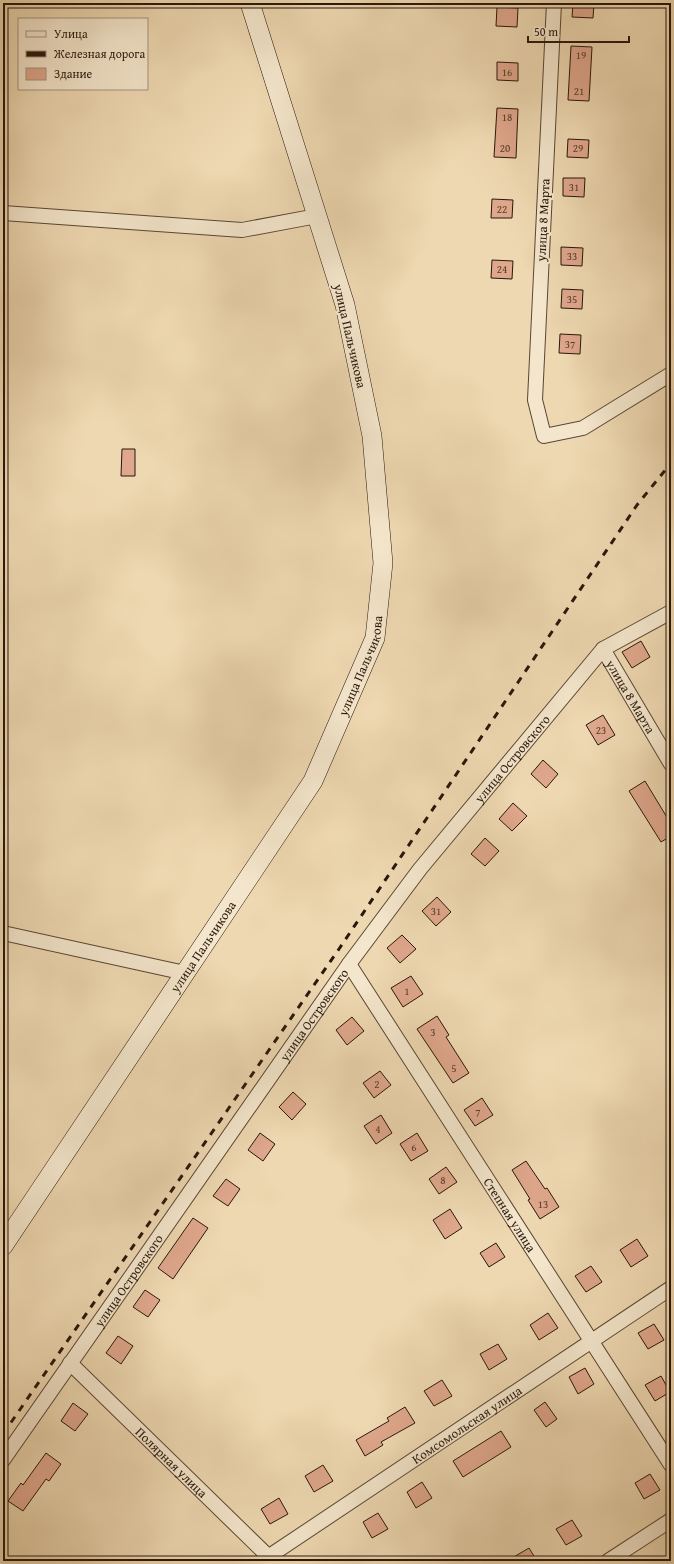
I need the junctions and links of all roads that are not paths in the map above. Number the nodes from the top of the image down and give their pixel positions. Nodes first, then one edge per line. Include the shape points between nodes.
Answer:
1 (250, 3) edge
2 (554, 3) edge
3 (3, 213) edge
4 (317, 216) junction
5 (671, 374) edge
6 (671, 612) edge
7 (603, 649) junction
8 (671, 764) edge
9 (3, 933) edge
10 (349, 964) junction
11 (185, 973) junction
12 (3, 1246) edge
13 (671, 1288) edge
14 (591, 1341) junction
15 (70, 1363) junction
16 (3, 1460) edge
17 (671, 1465) edge
18 (671, 1520) edge
19 (268, 1559) edge
20 (608, 1561) edge

1 - 4 street, улица Пальчикова
2 - 5 street, улица 8 Марта via 535,400 544,436 582,428
3 - 4 street via 242,230
4 - 11 street, улица Пальчикова via 345,305 372,436 383,563 375,638 313,781
6 - 7 street, улица Островского
7 - 8 street, улица 8 Марта
7 - 10 street, улица Островского via 420,869
9 - 11 street
10 - 14 street, Степная улица
10 - 15 street, улица Островского
11 - 12 street, улица Пальчикова
13 - 14 street, Комсомольская улица
14 - 17 street, Степная улица
14 - 19 street, Комсомольская улица
15 - 16 street, улица Островского
15 - 19 street, Полярная улица
18 - 20 street

